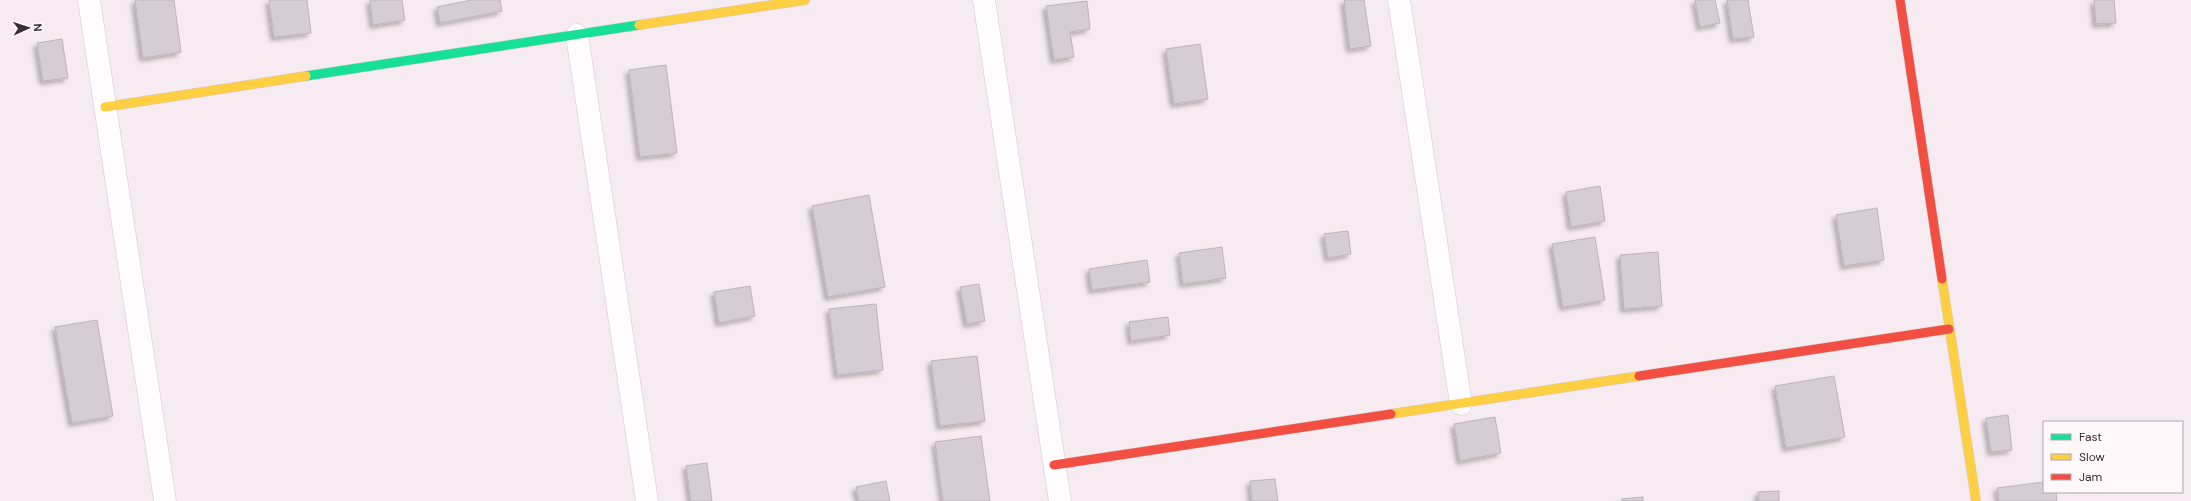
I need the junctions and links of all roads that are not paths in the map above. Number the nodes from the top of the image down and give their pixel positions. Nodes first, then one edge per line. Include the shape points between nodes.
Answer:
1 (89, 0) edge
2 (805, 0) edge
3 (984, 0) edge
4 (1399, 0) edge
5 (1900, 0) edge
6 (577, 35) junction
7 (105, 107) junction
8 (1949, 329) junction
9 (1461, 404) junction
10 (1054, 465) junction
11 (164, 501) edge
12 (647, 501) edge
13 (1060, 501) edge
14 (1976, 501) edge

1 - 7 street
2 - 6 street
3 - 10 street
4 - 9 street
5 - 8 street
6 - 7 street
6 - 12 street
7 - 11 street
8 - 9 street
8 - 14 street
9 - 10 street
10 - 13 street

